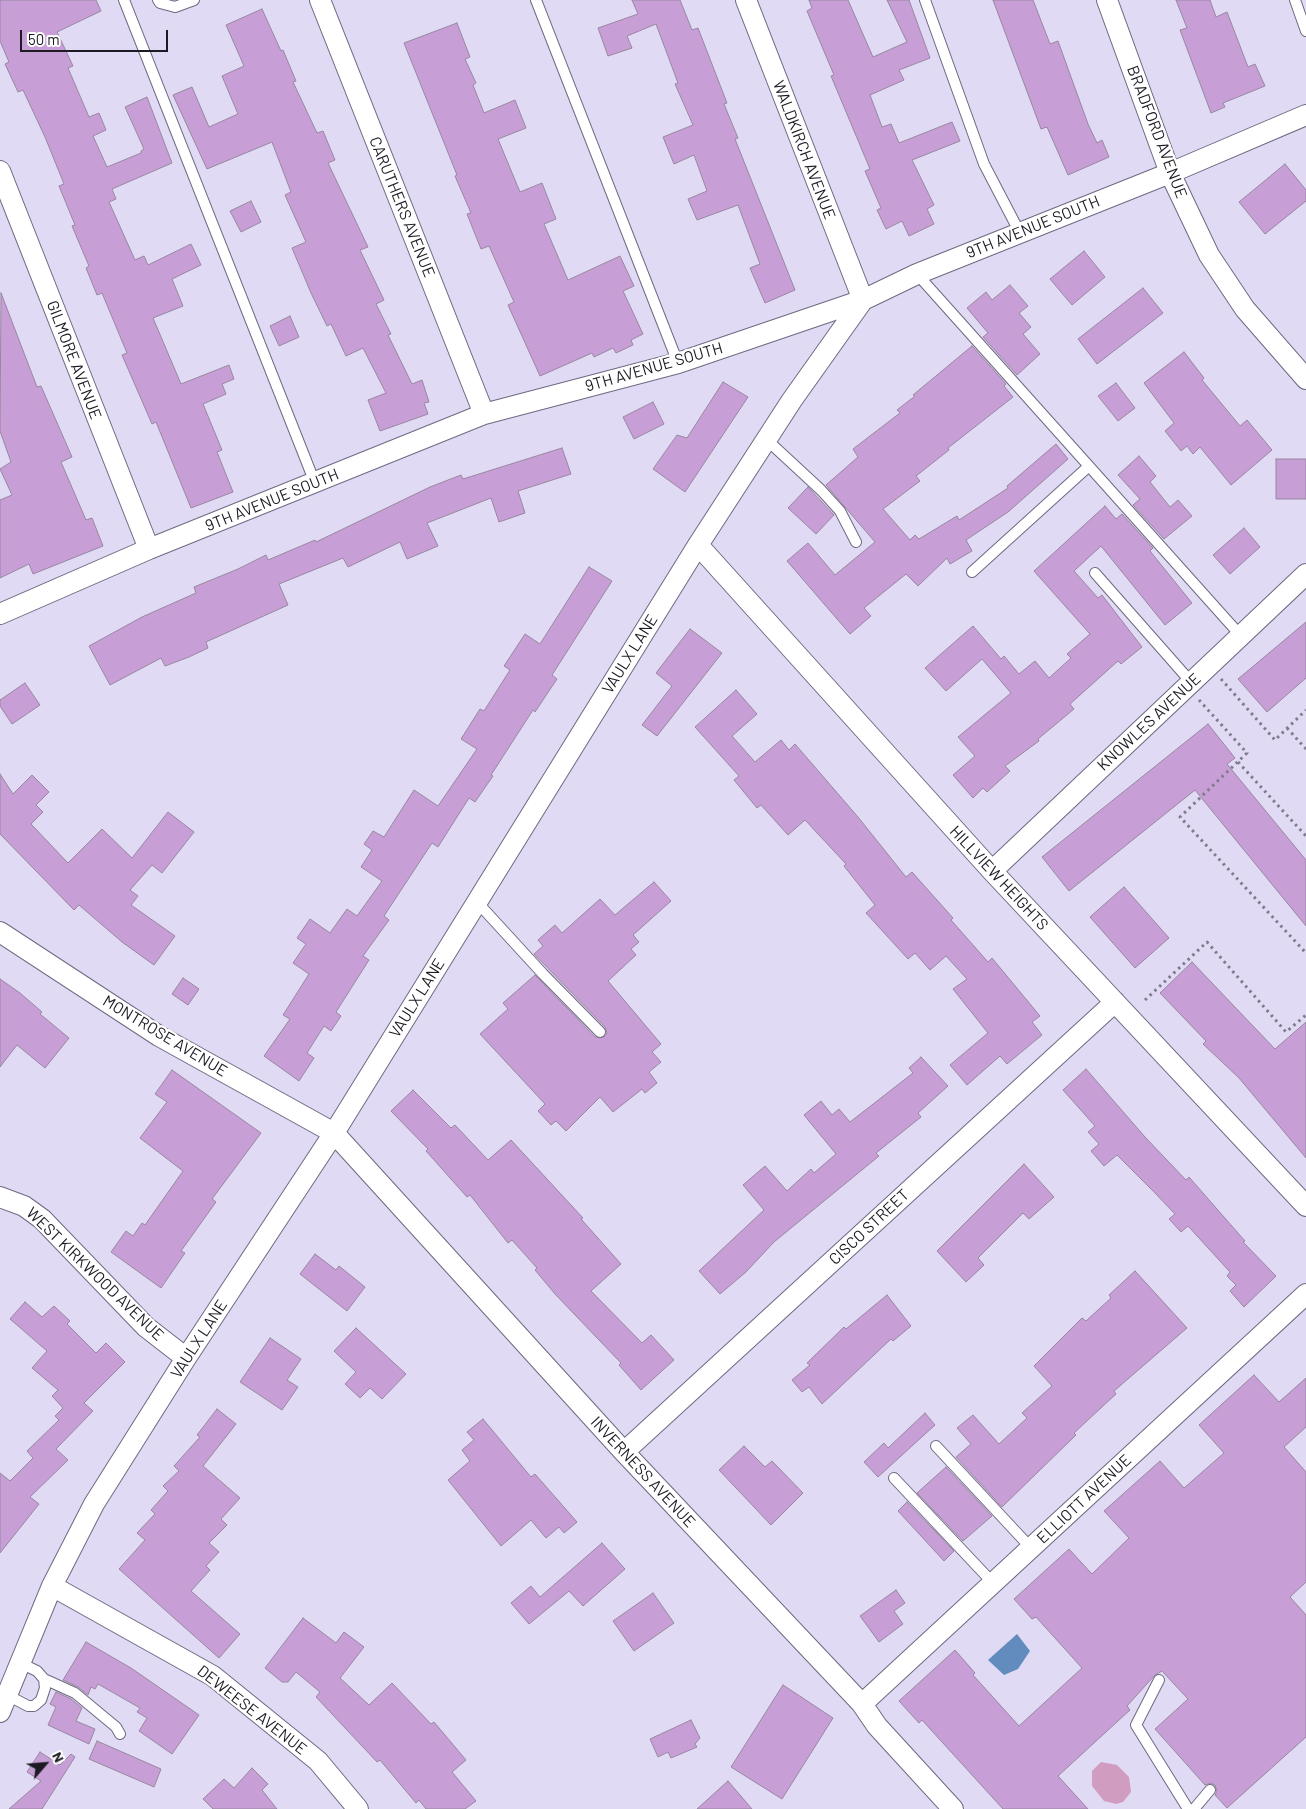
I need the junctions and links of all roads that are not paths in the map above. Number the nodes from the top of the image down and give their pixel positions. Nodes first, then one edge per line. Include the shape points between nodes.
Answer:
1 (124, 0) edge
2 (158, 0) edge
3 (194, 0) edge
4 (320, 0) edge
5 (536, 0) edge
6 (746, 0) edge
7 (925, 0) edge
8 (1107, 0) edge
9 (1295, 0) edge
10 (1306, 31) edge
11 (1306, 115) edge
12 (0, 171) edge
13 (1170, 174) junction
14 (1020, 233) junction
15 (917, 274) junction
16 (863, 300) junction
17 (678, 362) junction
18 (1306, 379) edge
19 (484, 414) junction
20 (767, 440) junction
21 (1089, 466) junction
22 (315, 483) junction
23 (856, 542) dead end
24 (698, 545) junction
25 (148, 548) junction
26 (972, 572) dead end
27 (1095, 573) dead end
28 (1306, 574) edge
29 (0, 614) edge
30 (1241, 636) junction
31 (1195, 691) junction
32 (992, 871) junction
33 (477, 902) junction
34 (0, 932) edge
35 (1115, 1002) junction
36 (600, 1032) dead end
37 (334, 1133) junction
38 (0, 1197) edge
39 (1306, 1206) edge
40 (1306, 1294) edge
41 (186, 1358) junction
42 (936, 1446) dead end
43 (624, 1452) junction
44 (894, 1478) dead end
45 (1031, 1548) junction
46 (993, 1583) junction
47 (52, 1586) junction
48 (20, 1663) junction
49 (44, 1680) junction
50 (1159, 1680) dead end
51 (4, 1703) edge
52 (862, 1704) junction
53 (120, 1734) dead end
54 (1210, 1790) dead end
55 (358, 1809) edge
56 (953, 1809) edge
57 (1188, 1809) edge
58 (1194, 1809) edge

1 - 22 lane
2 - 3 lane via 175,7
4 - 19 street, CARUTHERS AVENUE
5 - 17 lane
6 - 16 street, WALDKIRCH AVENUE
7 - 14 lane via 984,164
8 - 13 street, BRADFORD AVENUE
9 - 10 lane
11 - 13 street, 9TH AVENUE SOUTH
12 - 25 street, GILMORE AVENUE
13 - 14 street, 9TH AVENUE SOUTH
13 - 18 street, BRADFORD AVENUE via 1209,255 1245,309
14 - 15 street, 9TH AVENUE SOUTH
15 - 16 street, 9TH AVENUE SOUTH
15 - 21 lane
16 - 17 street, 9TH AVENUE SOUTH
16 - 20 street, VAULX LANE
17 - 19 street, 9TH AVENUE SOUTH
19 - 22 street, 9TH AVENUE SOUTH
20 - 23 lane via 840,511
20 - 24 street, VAULX LANE
21 - 26 lane
21 - 30 lane
22 - 25 street, 9TH AVENUE SOUTH
24 - 32 street, HILLVIEW HEIGHTS
24 - 33 street, VAULX LANE
25 - 29 street, 9TH AVENUE SOUTH
27 - 31 lane
28 - 30 street, KNOWLES AVENUE
30 - 31 street, KNOWLES AVENUE
31 - 32 street, KNOWLES AVENUE
32 - 35 street, HILLVIEW HEIGHTS
33 - 36 lane
33 - 37 street, VAULX LANE
34 - 37 street, MONTROSE AVENUE via 159,1036
35 - 39 street, HILLVIEW HEIGHTS
35 - 43 street, CISCO STREET
37 - 41 street, VAULX LANE
37 - 43 street, INVERNESS AVENUE
38 - 41 street, WEST KIRKWOOD AVENUE via 24,1206 42,1219 146,1327
40 - 45 street, ELLIOTT AVENUE
41 - 47 street, VAULX LANE via 94,1504
42 - 45 lane
43 - 52 street, INVERNESS AVENUE
44 - 46 lane
45 - 46 street, ELLIOTT AVENUE
46 - 52 street, ELLIOTT AVENUE
47 - 48 street, VAULX LANE
47 - 55 street, DEWEESE AVENUE via 213,1676 318,1761
48 - 49 lane via 37,1671
48 - 51 street, VAULX LANE
49 - 51 lane via 45,1688 34,1706
49 - 53 lane via 75,1693 116,1726
50 - 57 lane via 1136,1725
52 - 56 street, INVERNESS AVENUE via 886,1736
54 - 58 lane

